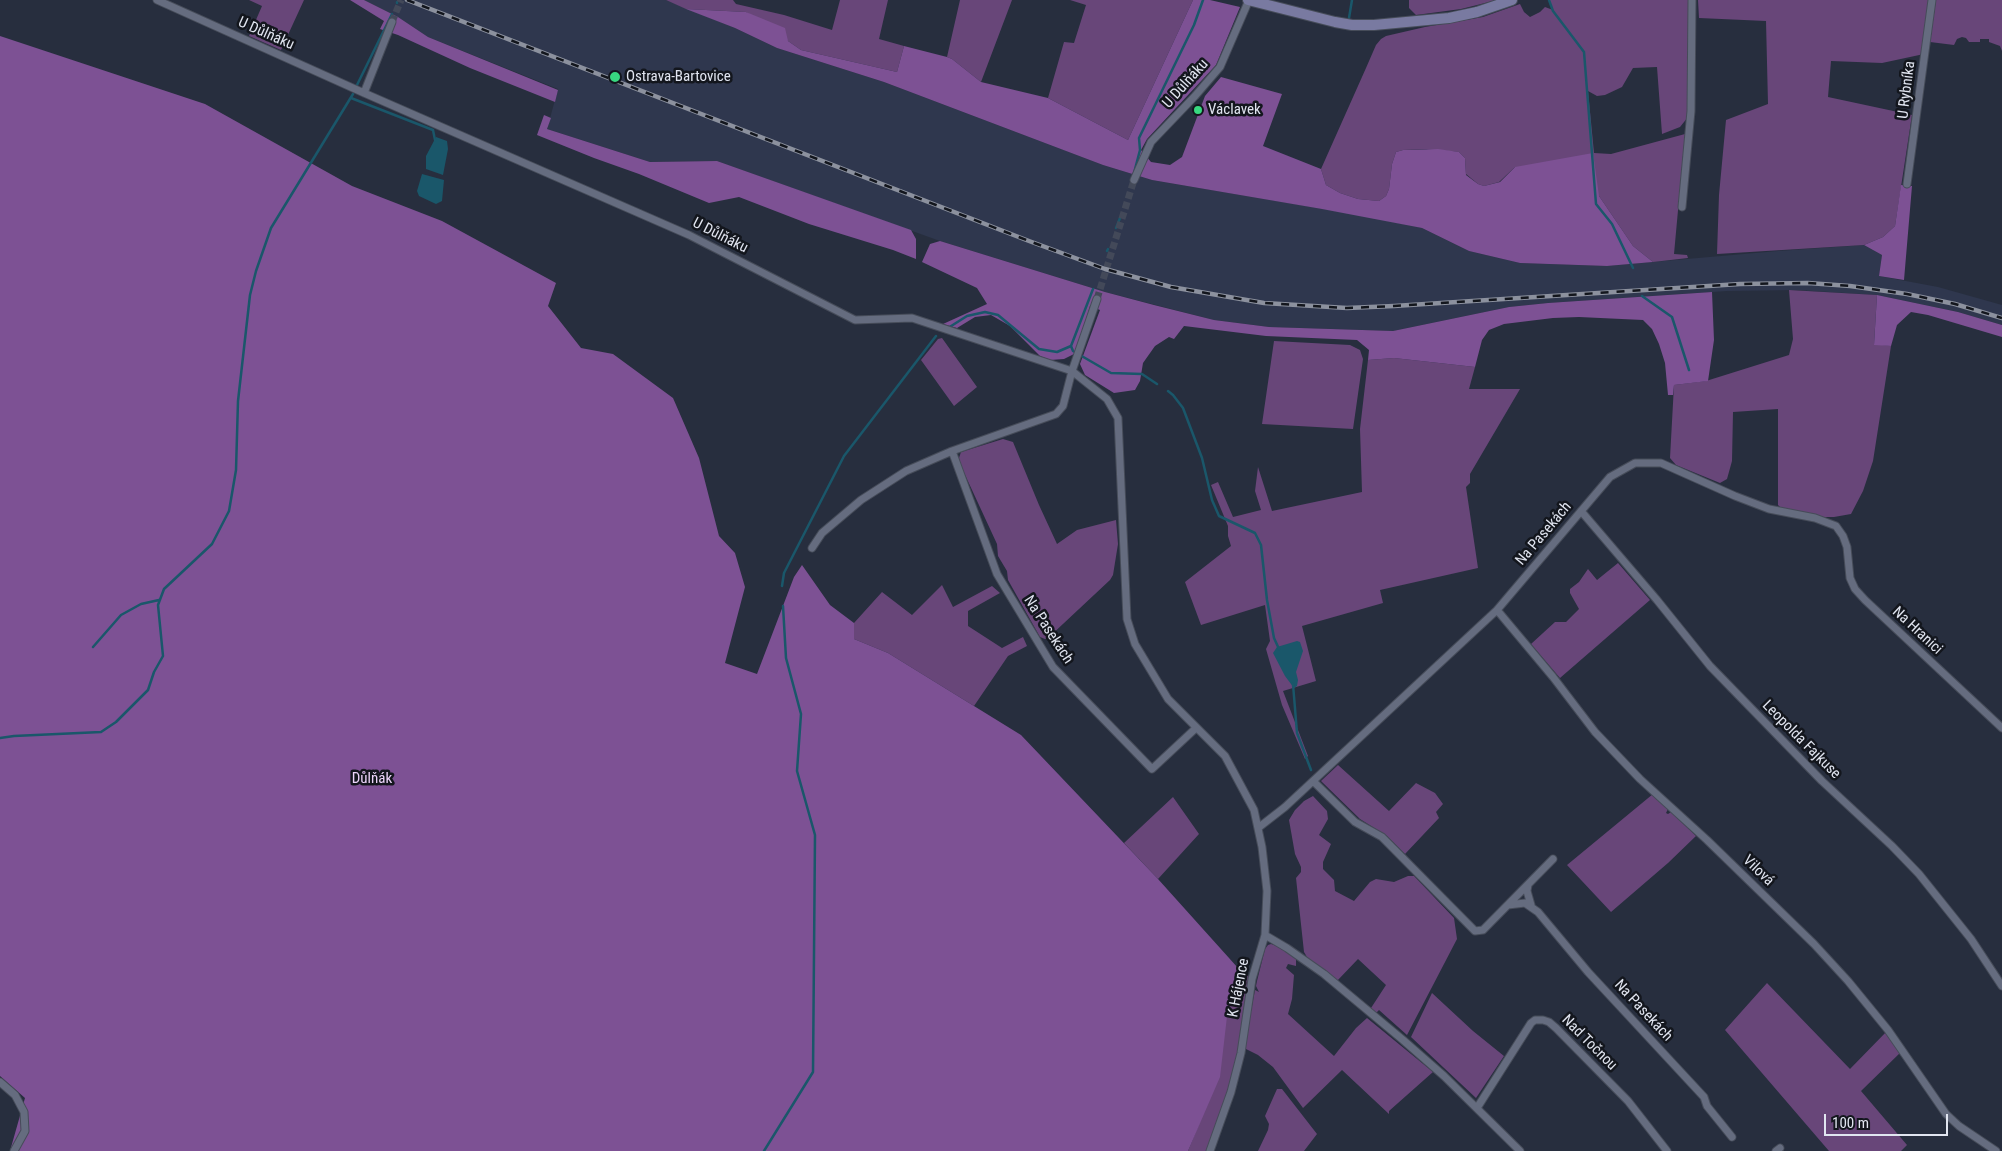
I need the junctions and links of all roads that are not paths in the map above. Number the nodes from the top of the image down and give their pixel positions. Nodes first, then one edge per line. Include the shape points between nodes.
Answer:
1 (157, 0) edge
2 (1248, 0) edge
3 (1512, 0) edge
4 (1692, 0) edge
5 (1932, 0) edge
6 (392, 22) tunnel mouth
7 (364, 93) junction
8 (1134, 180) tunnel mouth
9 (1907, 184) dead end
10 (1682, 207) dead end
11 (1097, 299) tunnel mouth
12 (1072, 371) junction
13 (952, 451) junction
14 (1581, 511) junction
15 (1843, 536) joint
16 (812, 548) dead end
17 (1497, 610) junction
18 (1196, 728) junction
19 (2002, 728) edge
20 (1313, 781) junction
21 (1258, 828) junction
22 (1553, 859) dead end
23 (1528, 885) junction
24 (1508, 905) junction
25 (1531, 906) junction
26 (1264, 935) junction
27 (2002, 986) edge
28 (0, 1082) edge
29 (1477, 1108) junction
30 (1732, 1137) dead end
31 (14, 1151) edge
32 (1210, 1151) edge
33 (1520, 1151) edge
34 (1668, 1151) edge
35 (1996, 1151) edge

1 - 7 street, U Důlňáku
2 - 3 street via 1335,22 1374,25 1449,18
2 - 8 street, U Důlňáku via 1220,67 1151,142
4 - 10 street via 1691,111
5 - 9 street, U Rybníka
6 - 7 street
7 - 12 street, U Důlňáku via 689,235 855,320 912,318
11 - 12 street
12 - 13 street via 1063,406 1056,414
12 - 18 street via 1107,399 1118,418 1128,619 1134,644 1168,699
13 - 16 street via 906,471 861,500 822,533
13 - 18 street, Na Pasekách via 997,574 1053,667 1152,769
14 - 15 street, Na Pasekách via 1610,477 1635,463 1661,463 1769,509 1824,521 1836,526
14 - 17 street, Na Pasekách
14 - 27 street, Leopolda Fajkuse via 1710,666 1822,781 1919,874 1971,939
15 - 19 street, Na Hranici via 1855,589
17 - 20 street, Na Pasekách
17 - 35 street, Vilová via 1595,732 1814,944 1848,981 1871,1007 1946,1114
18 - 21 street via 1225,756 1254,810
20 - 21 street, Na Pasekách
20 - 24 street via 1355,822 1382,837 1471,929 1483,930
21 - 26 street, K Hájence via 1267,891
22 - 23 street
23 - 24 street
23 - 25 street
24 - 25 street via 1519,902
25 - 30 street, Na Pasekách via 1704,1096 1707,1106
26 - 29 street via 1324,974 1417,1052
26 - 32 street, K Hájence via 1252,979 1231,1092
28 - 31 street via 15,1095 24,1112 25,1131
29 - 33 street
29 - 34 street, Nad Točnou via 1531,1023 1543,1020 1556,1028 1628,1102

